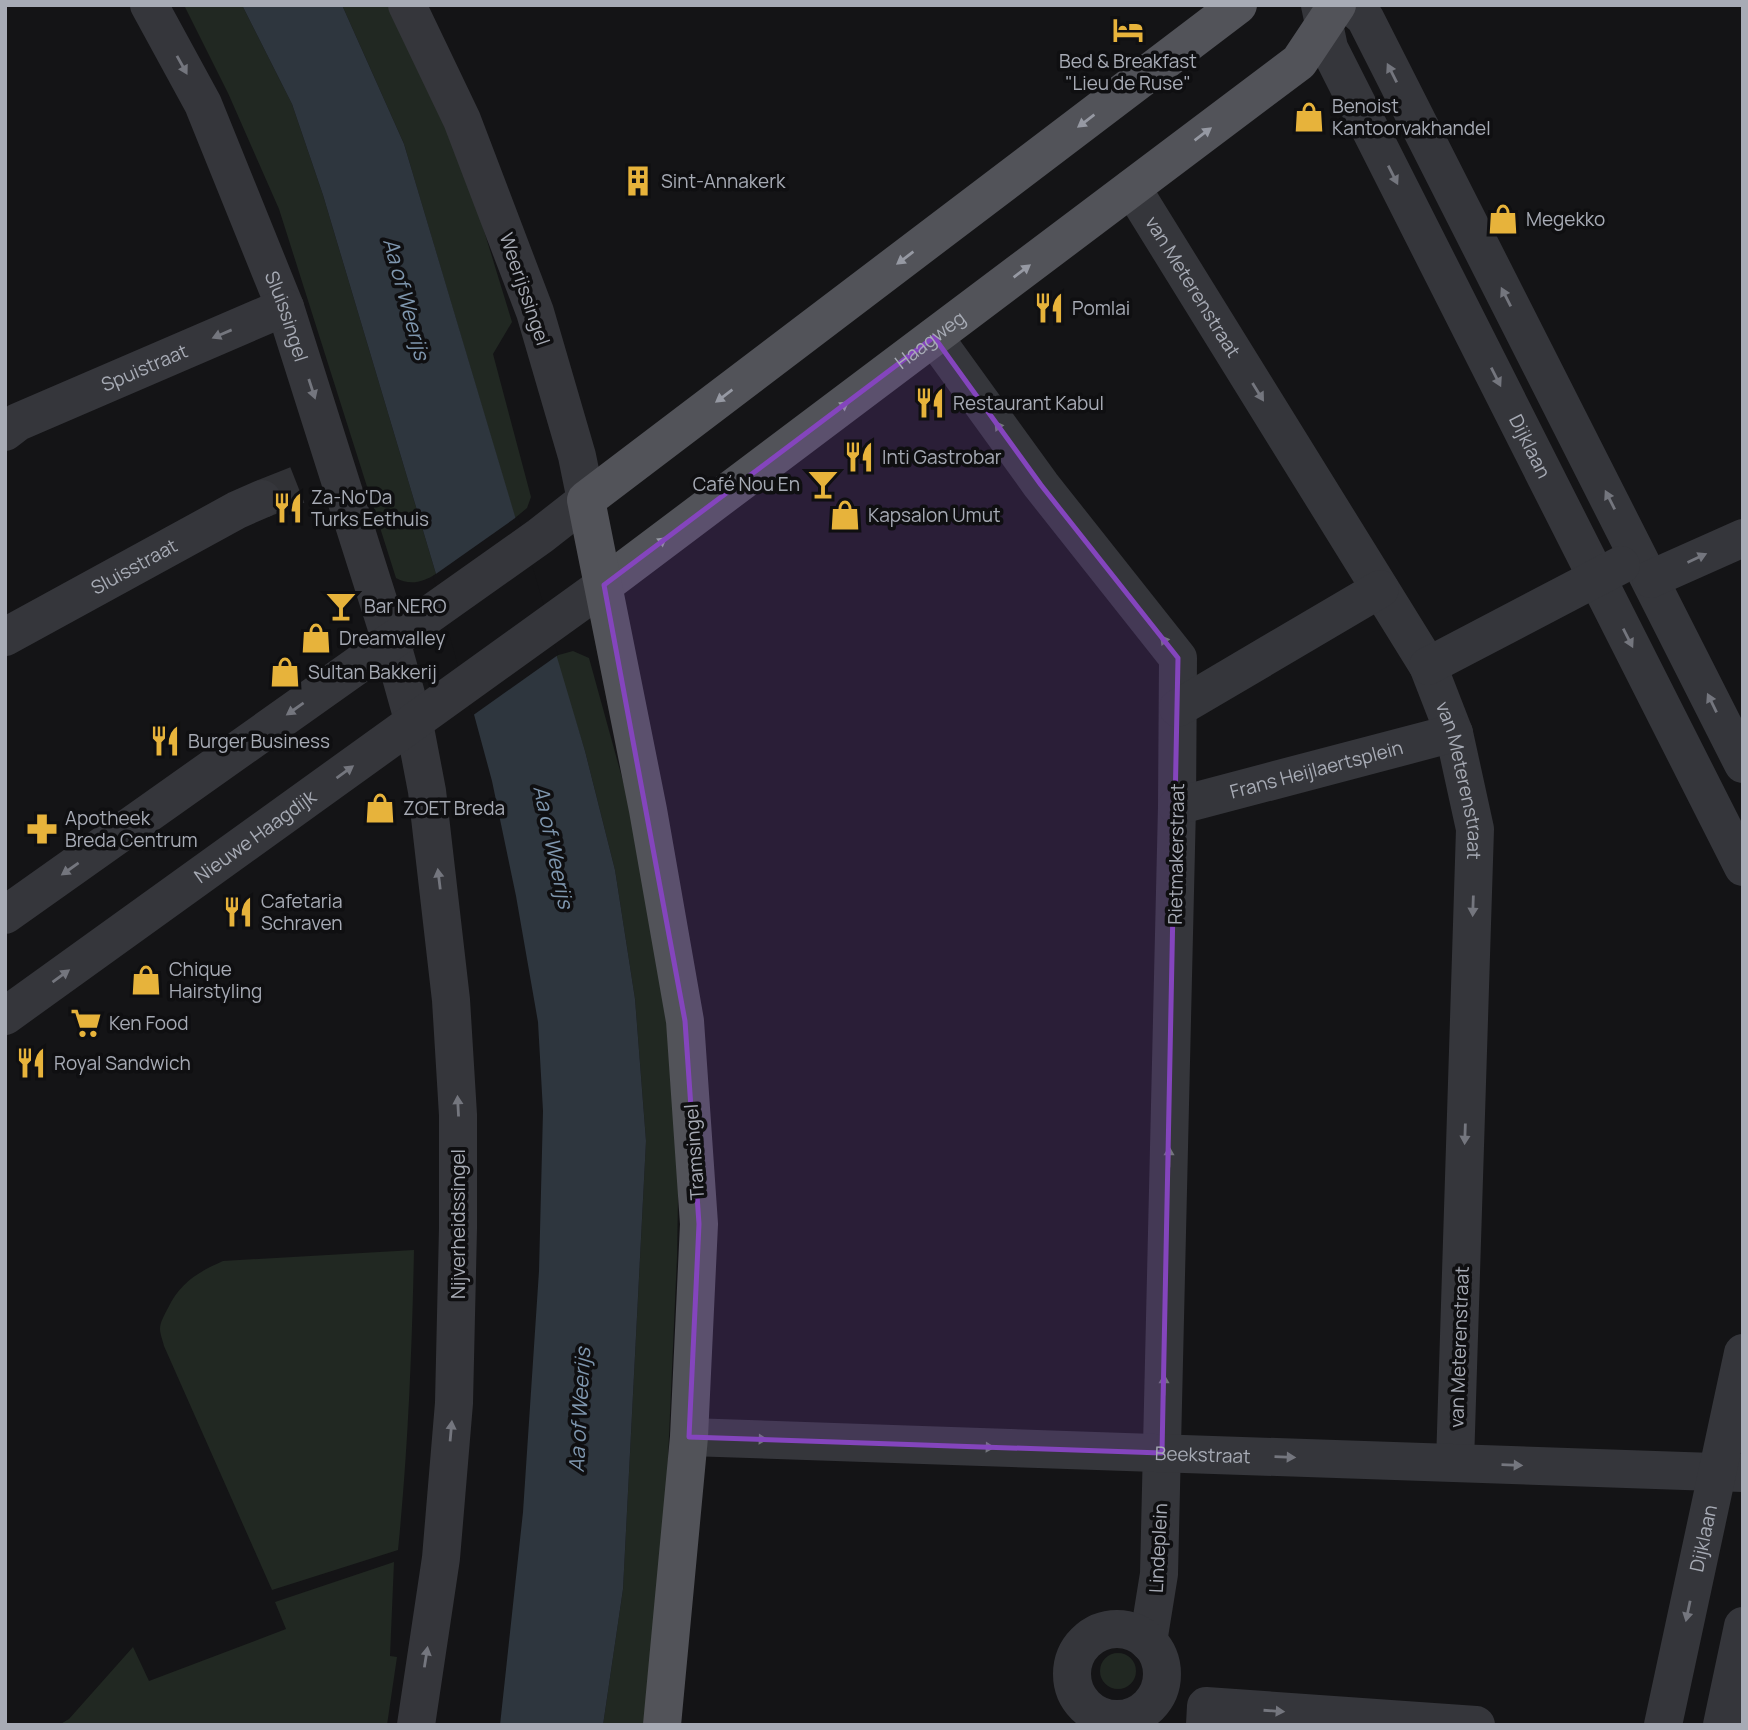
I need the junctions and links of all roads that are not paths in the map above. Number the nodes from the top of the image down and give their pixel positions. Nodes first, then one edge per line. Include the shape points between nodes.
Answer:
1 (149, 5) edge
2 (407, 5) edge
3 (1238, 5) edge
4 (1333, 10) edge
5 (1132, 188) junction
6 (285, 307) junction
7 (934, 337) junction
8 (5, 432) edge
9 (262, 499) tunnel mouth
10 (586, 500) junction
11 (1743, 538) edge
12 (1645, 567) junction
13 (1598, 577) junction
14 (604, 586) junction
15 (1380, 589) junction
16 (5, 637) edge
17 (391, 642) junction
18 (505, 658) joint
19 (1427, 666) junction
20 (1178, 708) junction
21 (414, 723) junction
22 (1454, 733) junction
23 (1743, 764) edge
24 (1177, 806) junction
25 (1743, 867) edge
26 (5, 915) edge
27 (5, 1016) edge
28 (1743, 1353) edge
29 (689, 1437) junction
30 (1162, 1453) junction
31 (1455, 1463) junction
32 (1731, 1472) edge
33 (1743, 1626) edge
34 (1148, 1642) dead end
35 (1205, 1716) edge
36 (416, 1725) edge
37 (662, 1725) edge
38 (1475, 1725) edge
39 (1663, 1725) edge
40 (1722, 1725) edge

1 -> 6 street, Sluissingel via 203,104
2 - 10 street, Weerijssingel via 462,120 536,312
3 -> 10 main road
5 -> 4 main road, Haagweg via 1299,62
12 -> 4 street via 1365,18
4 -> 13 street, Dijklaan via 1329,48
7 -> 5 main road, Haagweg
5 -> 15 street, van Meterenstraat
6 -> 8 street, Spuistraat via 18,422
6 -> 17 street, Sluissingel via 324,475
14 -> 7 main road, Haagweg
20 -> 7 street, Rietmakerstraat via 1178,658 1041,485
9 - 16 street, Sluisstraat
10 - 14 main road, Weerijssingel
10 - 17 street
12 -> 11 street
12 - 13 street
23 -> 12 street
13 - 19 street
13 -> 25 street, Dijklaan
14 - 18 street, Haagweg
14 - 29 main road, Tramsingel via 685,1021 699,1224
15 - 19 street, van Meterenstraat
15 - 20 street
17 - 21 street, Nijverheidssingel
17 -> 26 street
18 - 21 street, Nieuwe Haagdijk
19 - 22 street, van Meterenstraat
20 - 24 street, Rietmakerstraat
27 -> 21 street, Nieuwe Haagdijk
36 -> 21 street, Nijverheidssingel via 441,1559 454,1403 458,1115 441,897
22 - 24 street, Frans Heijlaertsplein
22 -> 31 street, van Meterenstraat via 1475,829
30 -> 24 street, Rietmakerstraat
28 - 32 street, Dijklaan
29 -> 30 street, Beekstraat
29 - 37 main road, Tramsingel
30 -> 31 street, Beekstraat
30 - 34 street, Lindeplein via 1159,1574
31 -> 32 street, Beekstraat
32 -> 39 street, Dijklaan
33 - 40 street
35 -> 38 street

